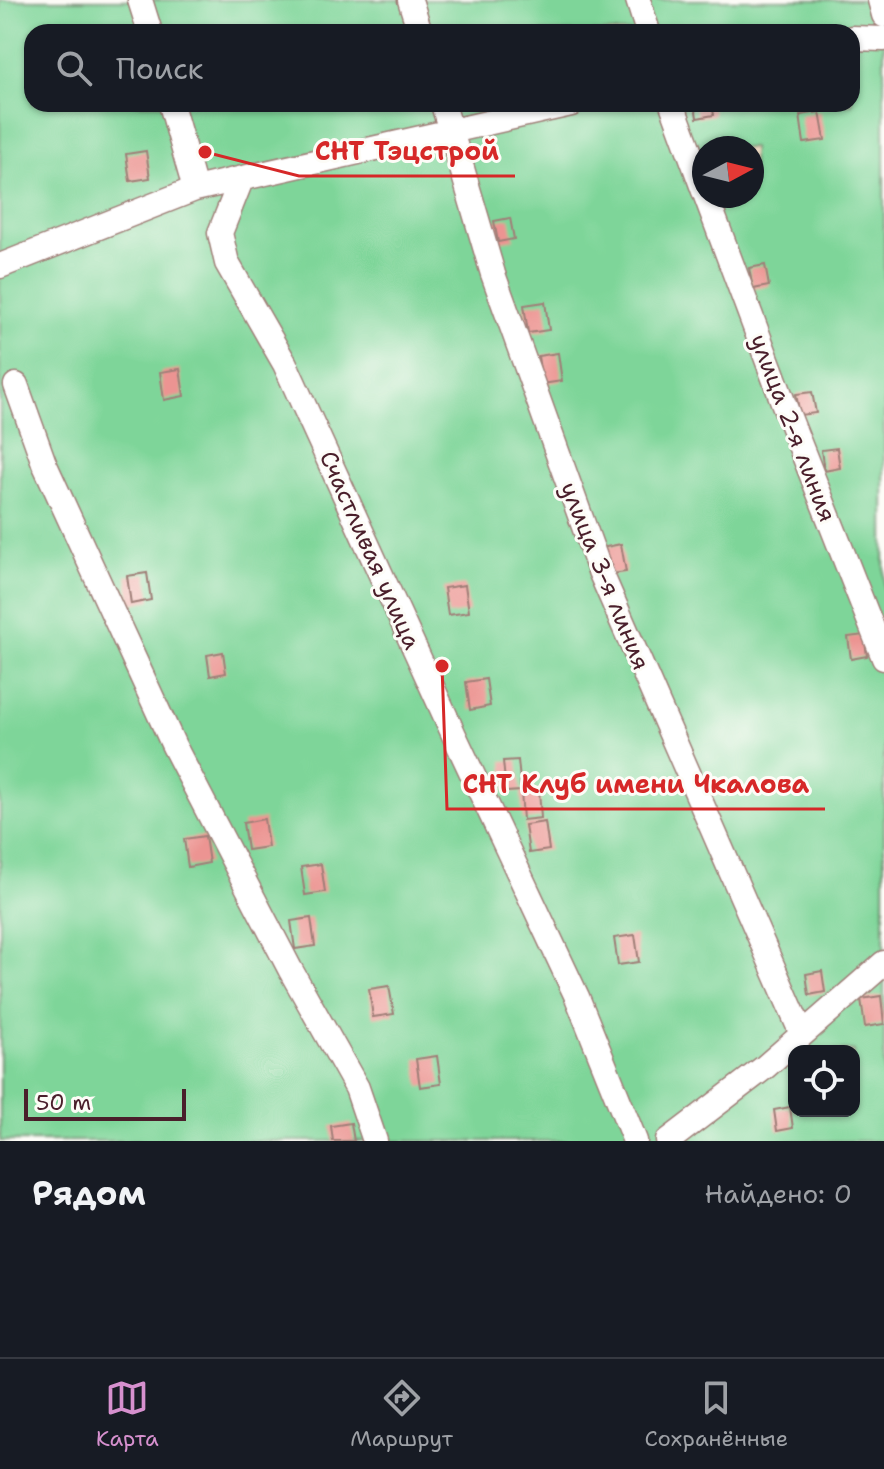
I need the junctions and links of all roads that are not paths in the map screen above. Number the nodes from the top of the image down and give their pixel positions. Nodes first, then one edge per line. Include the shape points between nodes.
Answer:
1 (140, 0) edge
2 (410, 0) edge
3 (638, 0) edge
4 (880, 0) edge
5 (884, 15) edge
6 (148, 24) edge
7 (418, 24) edge
8 (646, 24) edge
9 (860, 38) edge
10 (884, 39) edge
11 (173, 112) edge
12 (446, 112) edge
13 (533, 112) edge
14 (675, 112) edge
15 (451, 129) junction
16 (692, 158) edge
17 (241, 180) junction
18 (195, 189) junction
19 (711, 208) edge
20 (1, 262) edge
21 (16, 385) dead end
22 (884, 658) edge
23 (884, 963) edge
24 (802, 1034) junction
25 (375, 1141) edge
26 (635, 1141) edge
27 (668, 1141) edge

1 - 6 street
2 - 7 street
3 - 8 street
4 - 5 street
9 - 10 street
11 - 18 street
12 - 15 street, улица 3-я линия
13 - 15 street
14 - 16 street, улица 2-я линия
15 - 17 street
15 - 24 street, улица 3-я линия via 493,274 600,571
17 - 18 street
17 - 26 street, Счастливая улица via 220,233 227,263 285,364 577,997
18 - 20 street
19 - 22 street, улица 2-я линия
21 - 25 street via 44,463 174,746 357,1088
23 - 24 street
24 - 27 street

